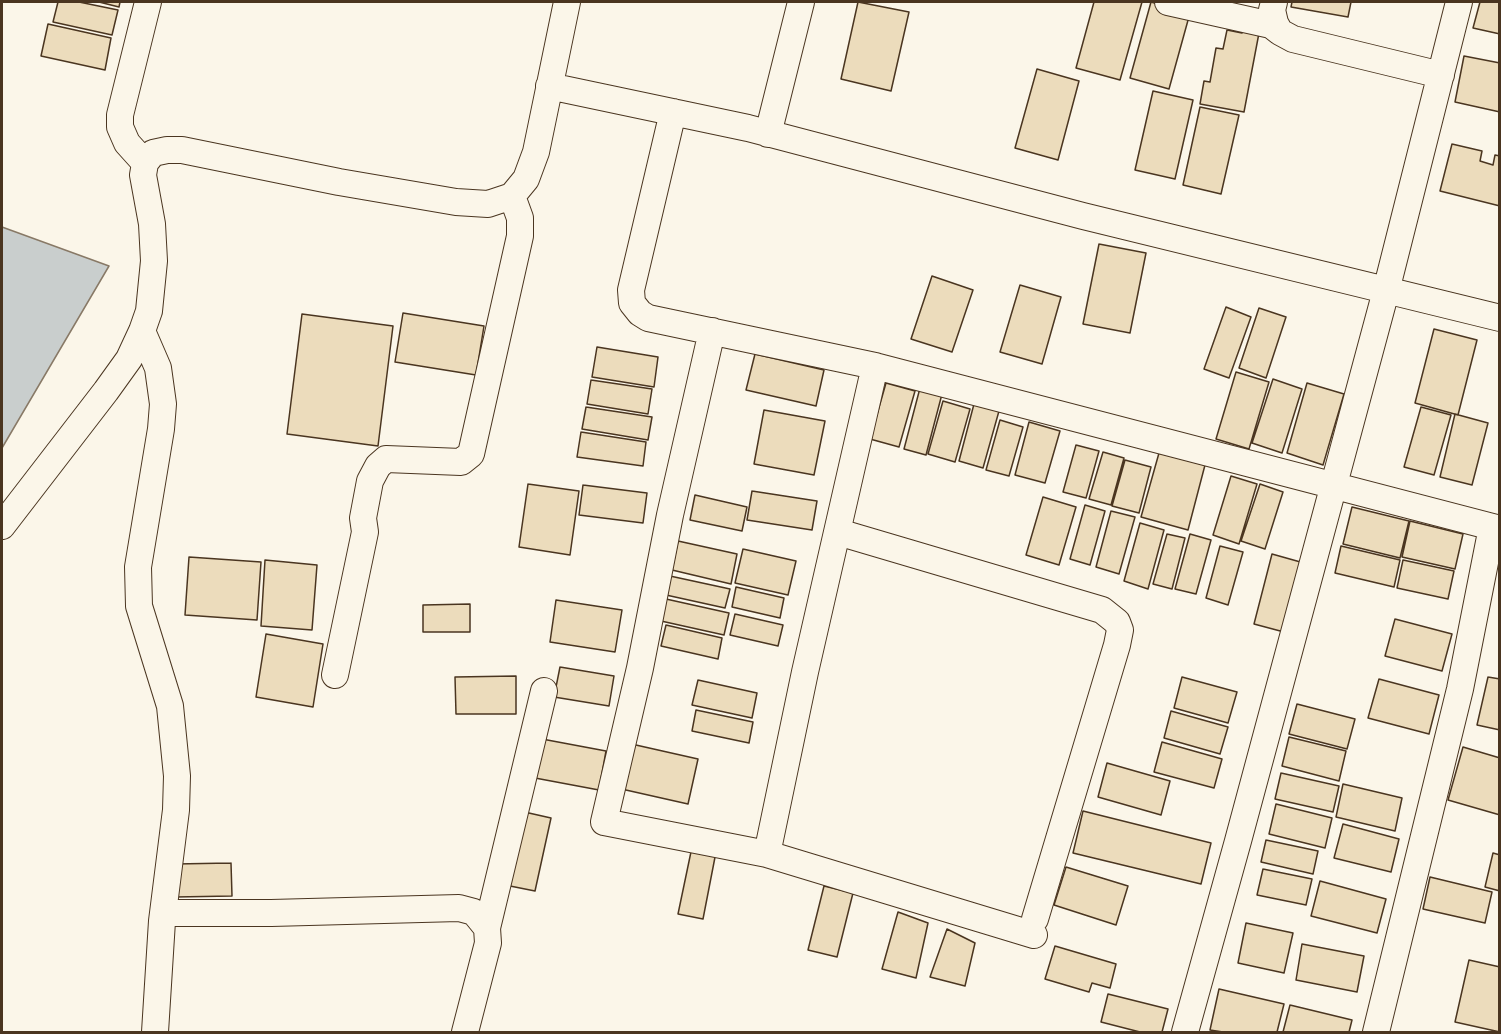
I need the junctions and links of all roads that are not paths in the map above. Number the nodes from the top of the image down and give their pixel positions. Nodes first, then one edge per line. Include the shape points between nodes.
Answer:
1 (148, 2) edge
2 (567, 2) edge
3 (801, 2) edge
4 (1168, 2) edge
5 (1274, 2) edge
6 (1459, 2) edge
7 (1281, 32) junction
8 (1441, 75) junction
9 (549, 86) junction
10 (673, 112) junction
11 (768, 134) junction
12 (145, 163) junction
13 (512, 195) junction
14 (1386, 291) junction
15 (1500, 318) edge
16 (142, 331) junction
17 (712, 331) junction
18 (875, 366) junction
19 (1333, 487) junction
20 (2, 526) edge
21 (1496, 528) edge
22 (838, 532) junction
23 (335, 675) dead end
24 (544, 691) dead end
25 (767, 854) junction
26 (163, 913) junction
27 (487, 928) junction
28 (155, 1032) edge
29 (465, 1032) edge
30 (1185, 1032) edge
31 (1376, 1032) edge

1 - 12 street via 120,121 127,143
2 - 9 street
3 - 11 street
4 - 7 street via 1271,25
5 - 7 street via 1275,23
6 - 8 street
7 - 8 street via 1310,44
8 - 14 street
9 - 10 street
9 - 13 street via 536,152 526,179
10 - 11 street
10 - 17 street via 631,290 633,303 648,318
11 - 14 street
12 - 13 street via 153,153 182,150 424,198 488,204
12 - 16 street via 143,175 154,261 151,301
13 - 23 street via 520,219 520,236 471,454 461,462 386,459 378,466 370,481 363,518 365,532
14 - 15 street
14 - 19 street
16 - 20 street via 129,359
16 - 26 street via 158,368 163,404 138,567 139,606 170,706 177,776
17 - 18 street
17 - 25 street via 604,822
18 - 19 street
18 - 22 street
19 - 21 street
19 - 30 street
21 - 31 street
22 - 25 street
22 - 25 street via 1102,610 1117,622 1117,645 1035,927
24 - 27 street
26 - 27 street via 459,908 474,912
26 - 28 street
27 - 29 street via 488,943

